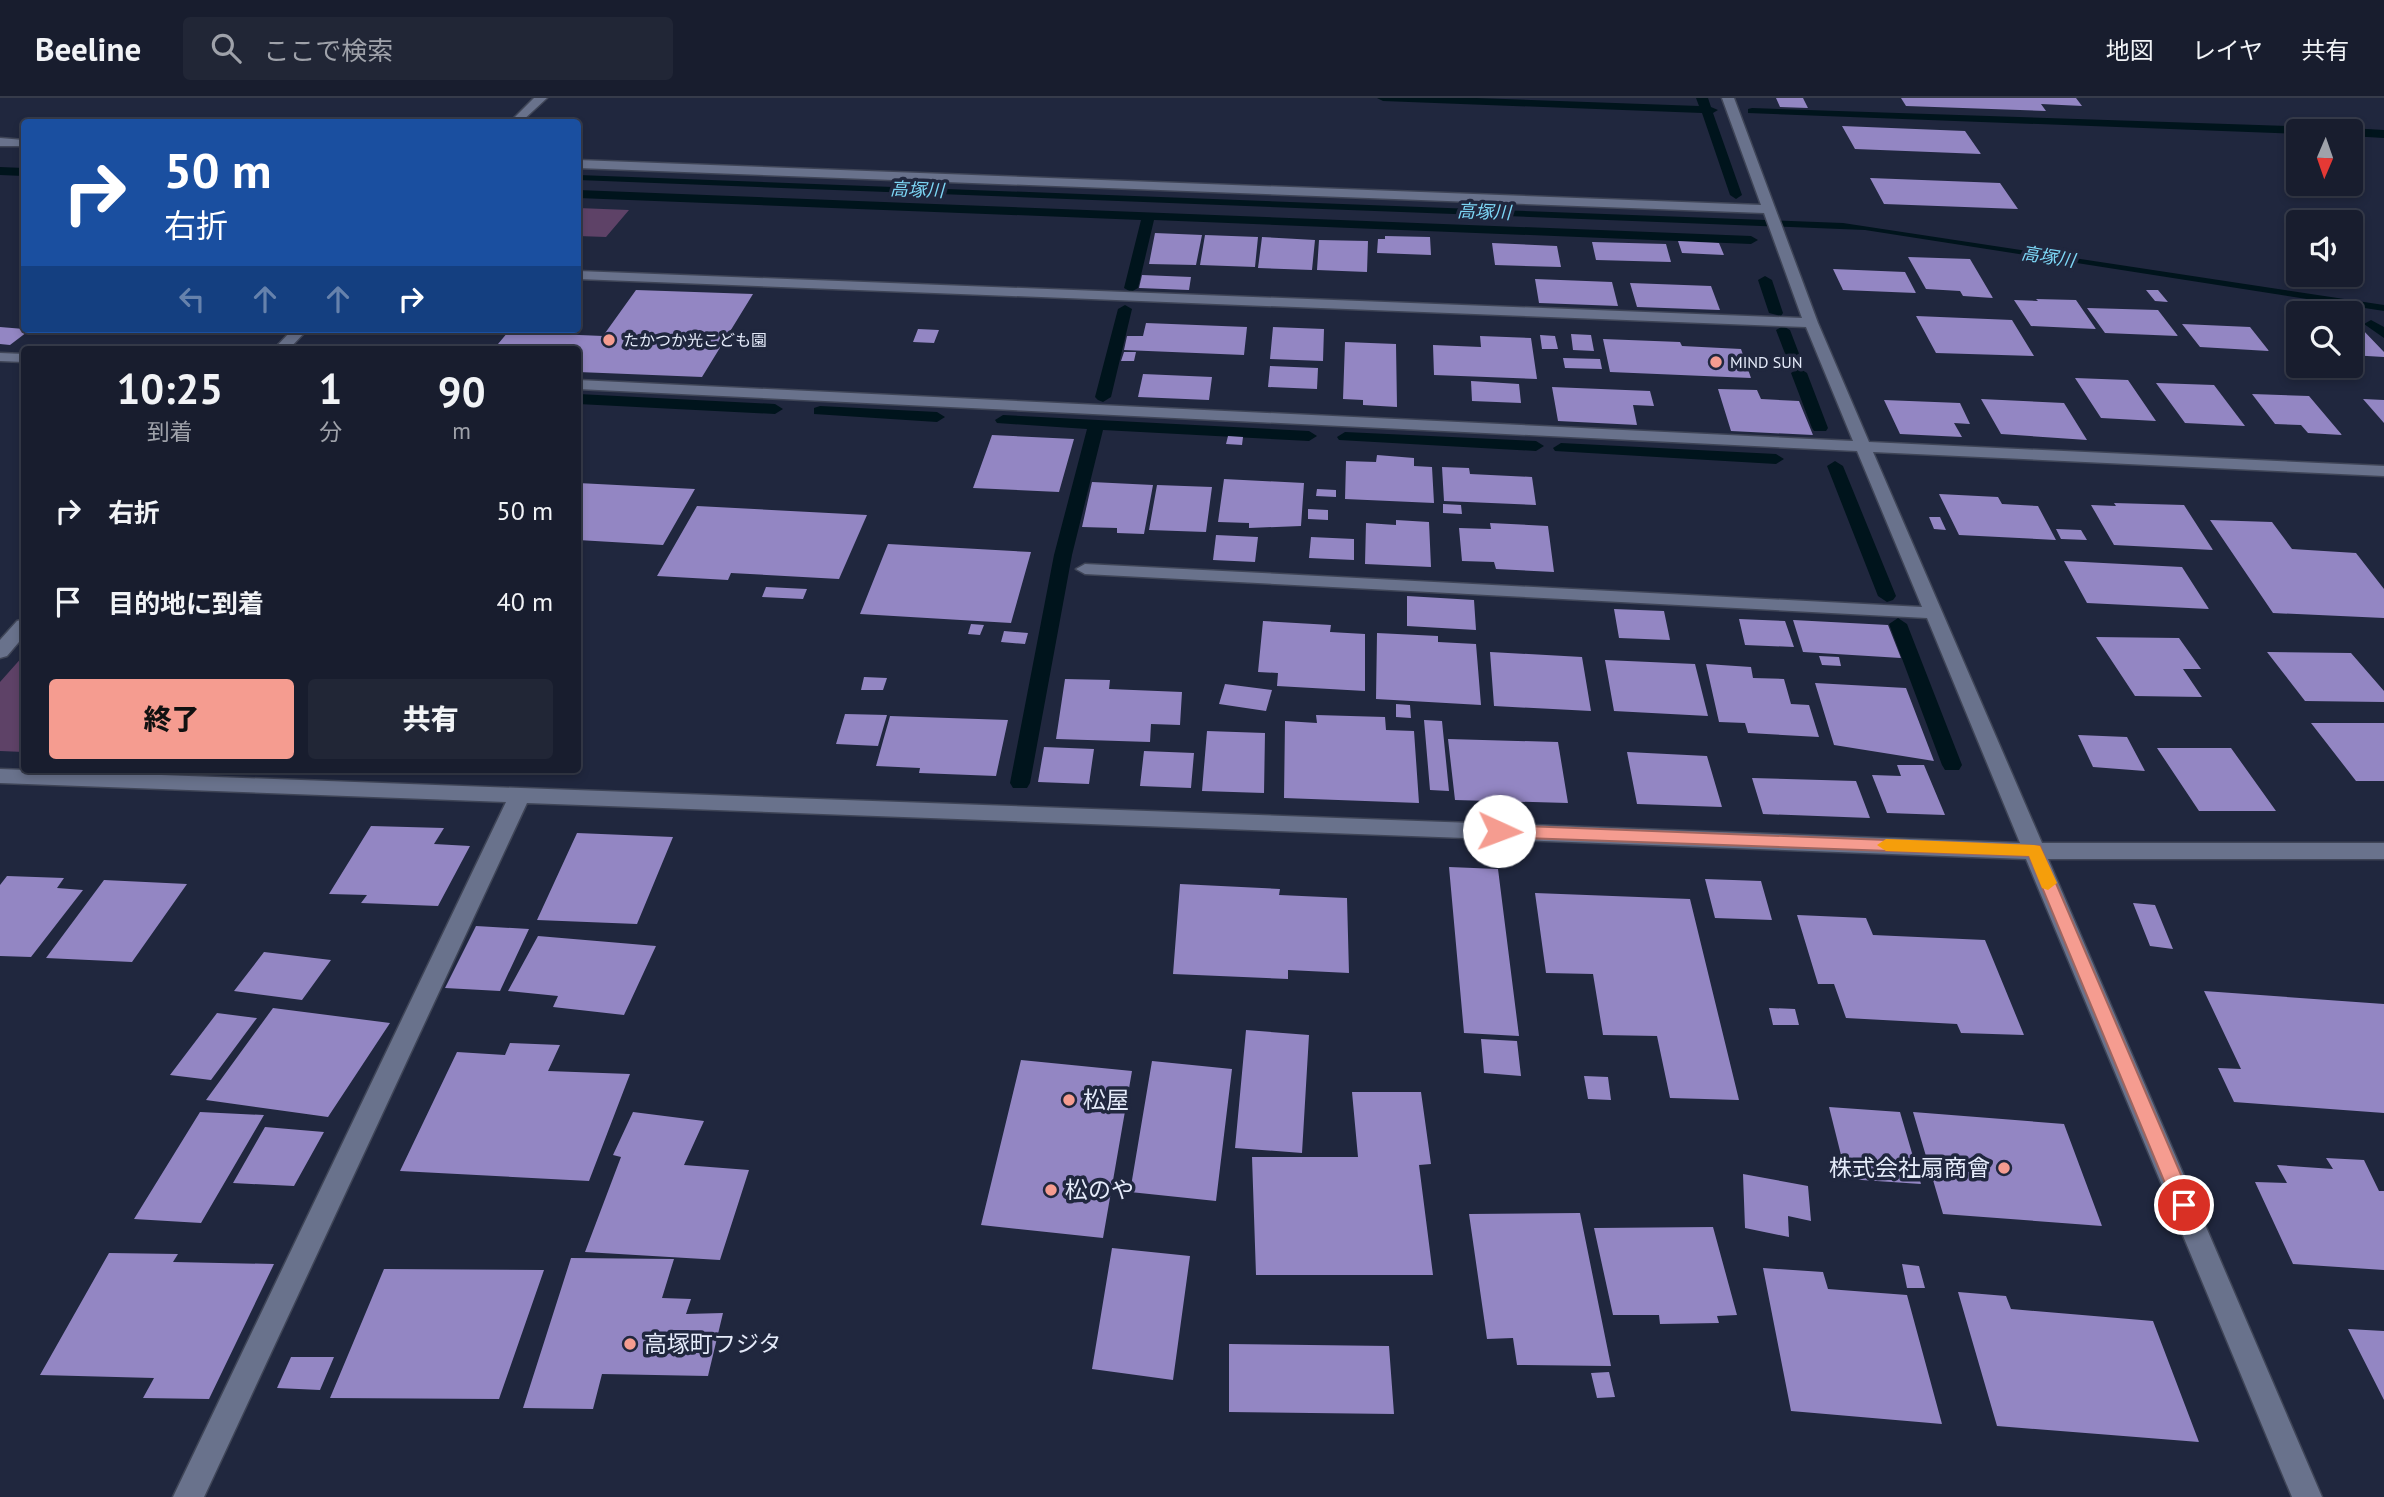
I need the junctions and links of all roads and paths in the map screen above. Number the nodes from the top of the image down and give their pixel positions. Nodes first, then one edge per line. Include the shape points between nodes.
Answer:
1 (541, 98) edge
2 (1728, 98) edge
3 (518, 119) edge
4 (0, 142) edge
5 (21, 143) edge
6 (581, 164) edge
7 (1773, 218) junction
8 (581, 275) edge
9 (1811, 323) junction
10 (297, 333) edge
11 (285, 346) edge
12 (0, 357) edge
13 (21, 358) edge
14 (581, 385) edge
15 (1864, 448) junction
16 (2384, 471) edge
17 (1085, 569) dead end
18 (1934, 613) junction
19 (21, 628) edge
20 (0, 652) edge
21 (0, 776) edge
22 (520, 795) junction
23 (2034, 851) junction
24 (2384, 851) edge
25 (188, 1497) edge
26 (2307, 1497) edge

1 - 3 street
2 - 7 street
4 - 5 street
6 - 7 street
7 - 9 street
8 - 9 street
9 - 15 street
10 - 11 street
12 - 13 street
14 - 15 street
15 - 16 street
15 - 18 street
17 - 18 street
18 - 23 street
19 - 20 street
21 - 22 street
22 - 23 street
22 - 25 street
23 - 24 street
23 - 26 street

